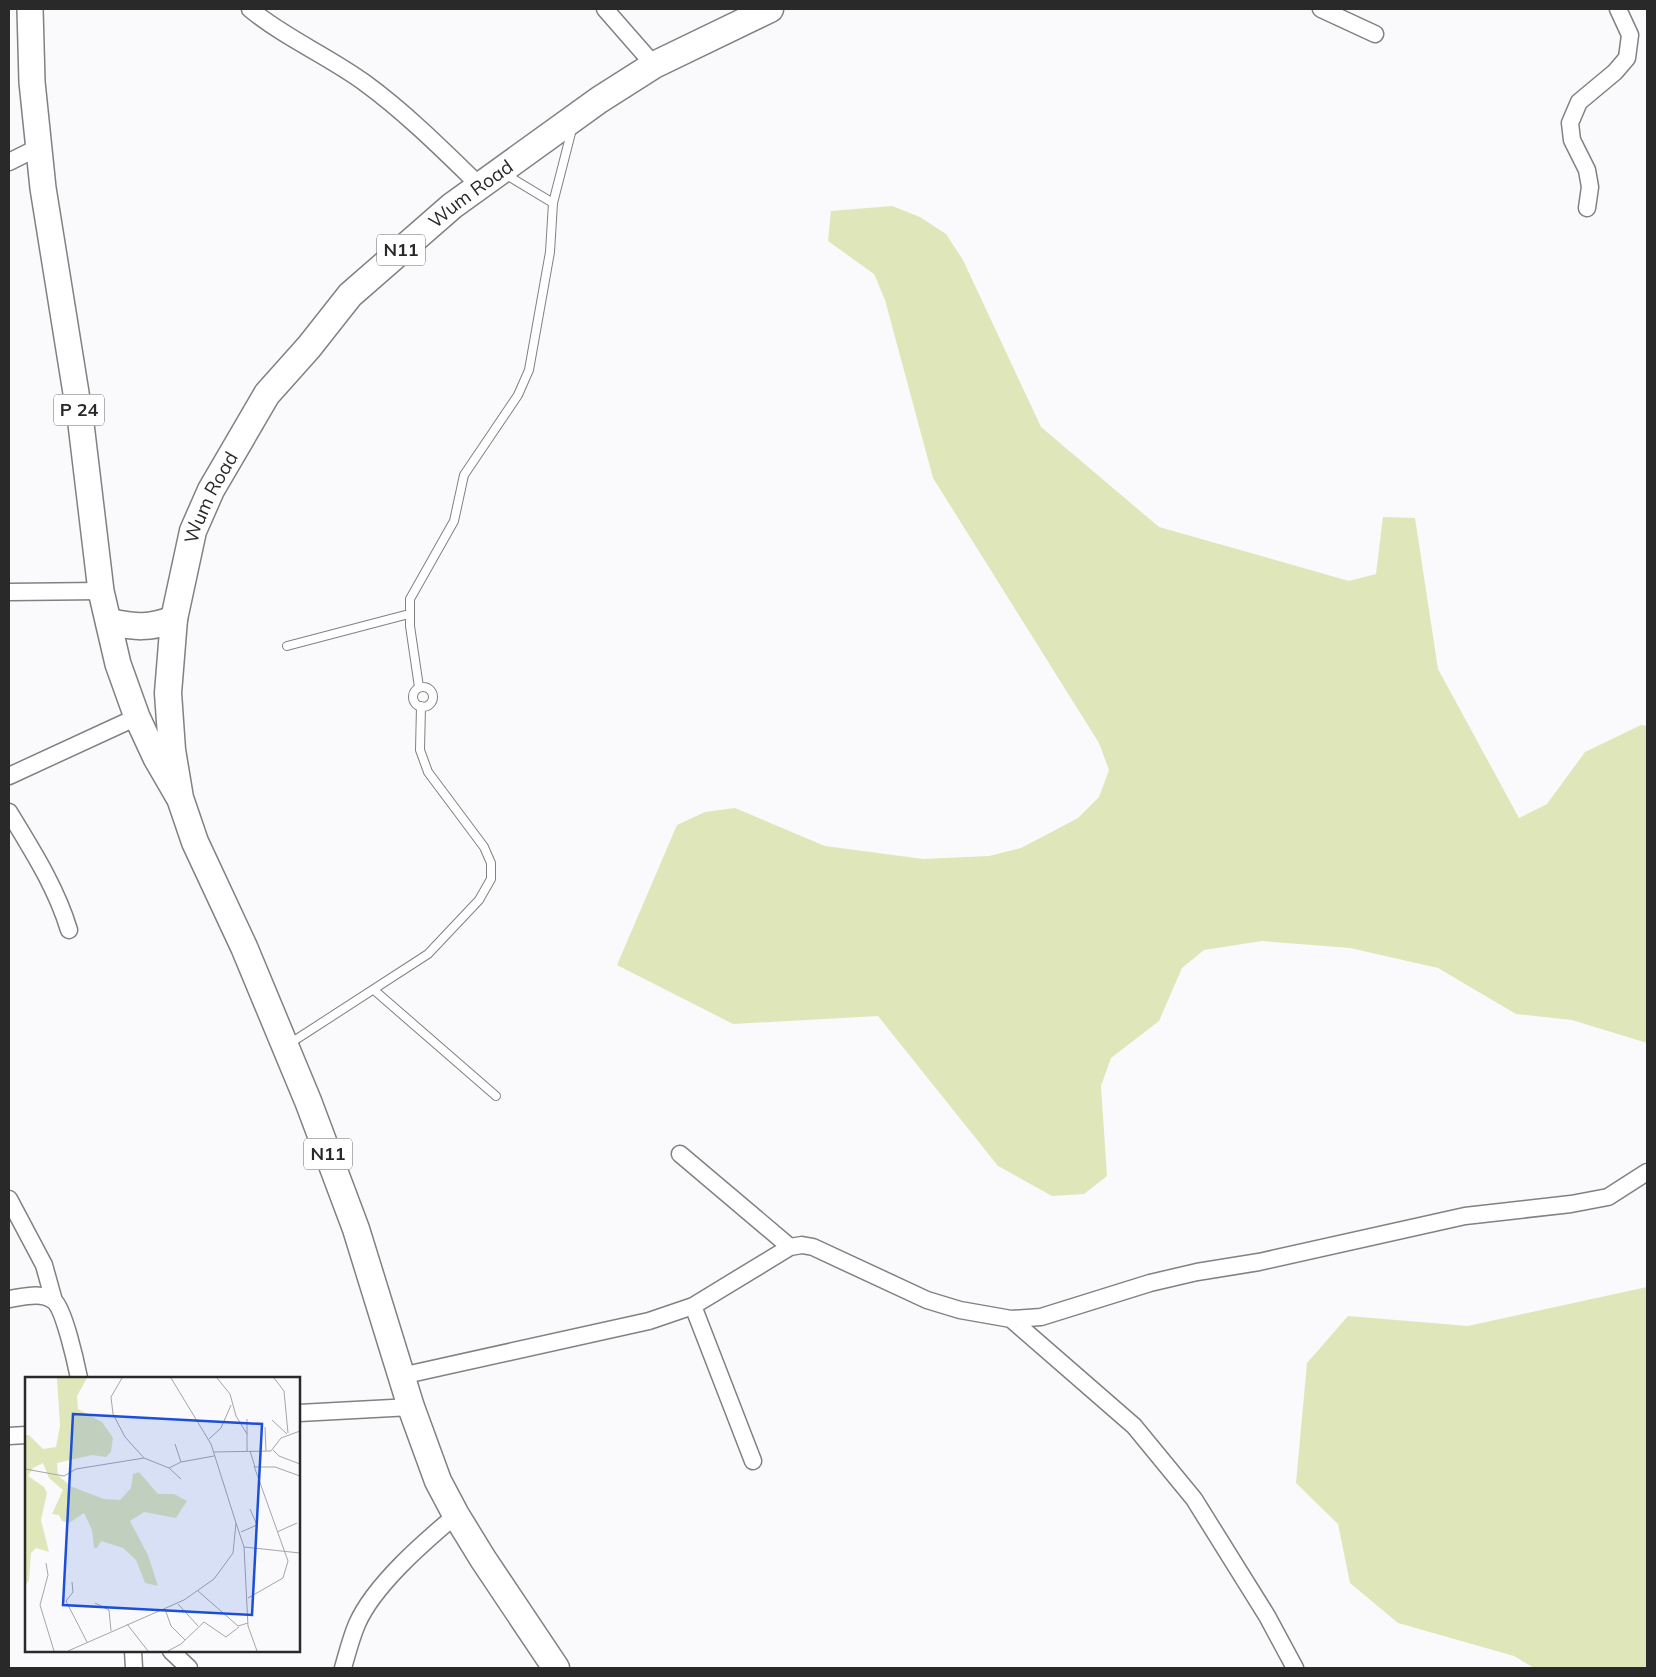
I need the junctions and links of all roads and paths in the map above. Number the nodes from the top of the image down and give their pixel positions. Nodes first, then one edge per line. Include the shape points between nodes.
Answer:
1 (30, 9) edge
2 (250, 9) edge
3 (605, 9) edge
4 (768, 9) edge
5 (1320, 9) edge
6 (1618, 9) edge
7 (1374, 34) dead end
8 (654, 65) junction
9 (575, 117) junction
10 (39, 147) junction
11 (9, 162) edge
12 (489, 178) junction
13 (553, 203) junction
14 (1586, 208) dead end
15 (101, 591) junction
16 (9, 592) edge
17 (409, 614) junction
18 (174, 619) junction
19 (109, 622) junction
20 (287, 646) dead end
21 (419, 687) junction
22 (421, 706) junction
23 (137, 717) junction
24 (9, 776) edge
25 (180, 798) junction
26 (9, 812) edge
27 (69, 930) dead end
28 (374, 990) junction
29 (285, 1046) junction
30 (496, 1096) dead end
31 (680, 1154) dead end
32 (1647, 1172) edge
33 (9, 1199) edge
34 (790, 1247) junction
35 (9, 1299) edge
36 (54, 1301) junction
37 (693, 1306) junction
38 (1011, 1320) junction
39 (401, 1376) junction
40 (80, 1377) edge
41 (411, 1407) junction
42 (300, 1414) edge
43 (25, 1435) edge
44 (9, 1436) edge
45 (754, 1460) dead end
46 (456, 1515) junction
47 (133, 1652) edge
48 (172, 1652) edge
49 (134, 1668) edge
50 (189, 1668) edge
51 (342, 1668) edge
52 (556, 1668) edge
53 (1295, 1668) edge

1 - 10 main road, P 24 via 32,82
2 - 12 street via 270,25 365,83 447,154
3 - 8 street
4 - 8 highway, Wum Road / N11
5 - 7 street
6 - 14 street via 1630,35 1627,58 1579,102 1570,123 1572,140 1588,170 1590,187
8 - 9 highway, Wum Road / N11
9 - 12 highway, Wum Road / N11
9 - 13 lane
10 - 11 street
10 - 15 main road, P 24 via 81,424
12 - 13 lane
12 - 18 highway, Wum Road / N11 via 350,295 267,394 211,490 193,531
13 - 17 lane via 550,252 529,370 518,395 464,475 454,522 410,599
15 - 16 street
15 - 19 main road, P 24
17 - 20 lane
17 - 21 lane
18 - 19 highway via 156,626 135,627
18 - 25 highway, N11 via 168,693
19 - 23 main road, P 24 via 118,664
21 - 22 lane via 413,695
21 - 22 lane via 432,693 430,703
22 - 28 lane via 420,750 428,772 484,847 491,879 479,900 428,954
23 - 24 street
23 - 25 main road, P 24
25 - 29 highway, N11 via 195,842
26 - 27 street via 48,877 61,903
28 - 29 lane
28 - 30 lane
29 - 39 highway, N11 via 356,1229
31 - 34 street
32 - 38 street via 1608,1197 1465,1216 1277,1258 1197,1272 1041,1317
33 - 36 street via 44,1266
34 - 37 street
34 - 38 street via 814,1247 927,1300
35 - 36 street via 43,1296
36 - 40 street via 61,1312
37 - 39 street via 649,1321
37 - 45 street
38 - 53 street via 1134,1426 1182,1484 1267,1616
39 - 41 highway, N11
41 - 42 street
41 - 46 highway, N11 via 438,1480
43 - 44 street
46 - 51 street via 415,1550 379,1591 357,1623
46 - 52 highway, N11
47 - 49 street
48 - 50 street

